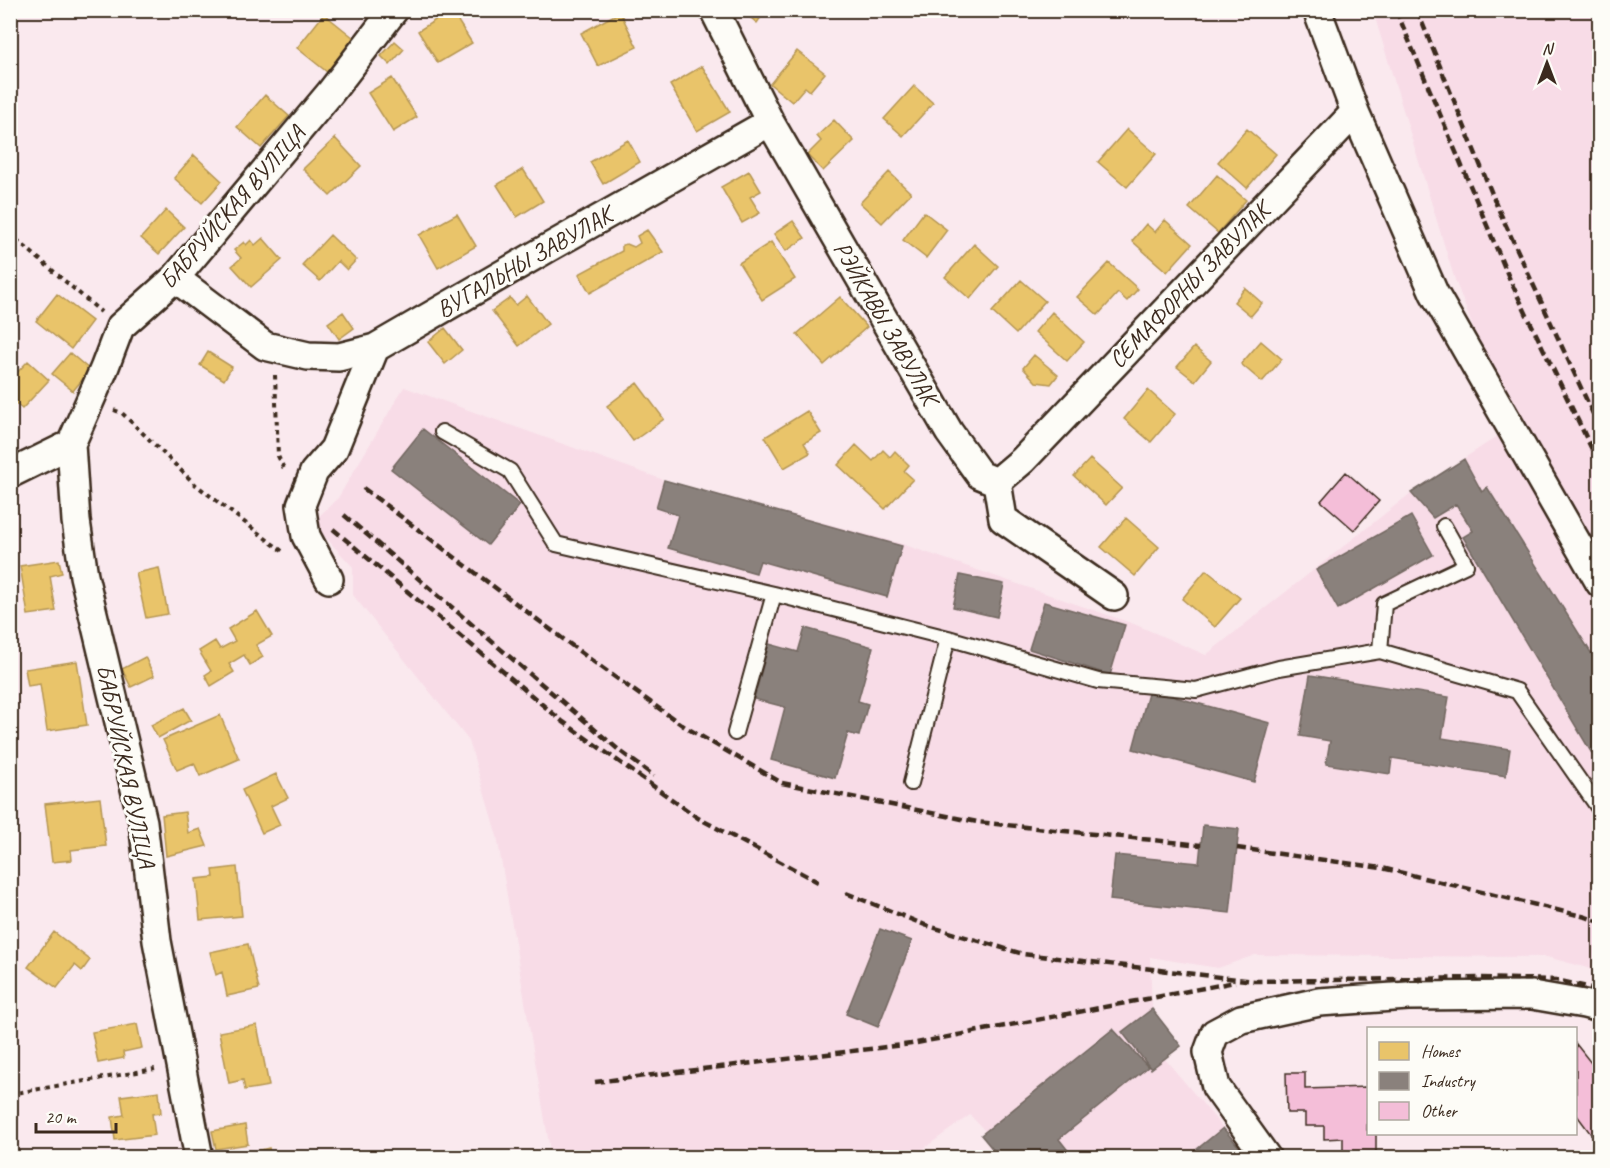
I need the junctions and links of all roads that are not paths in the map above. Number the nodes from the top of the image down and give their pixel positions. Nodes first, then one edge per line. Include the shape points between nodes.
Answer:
1 (394, 10) edge
2 (714, 10) edge
3 (1317, 10) edge
4 (1355, 112) junction
5 (770, 122) junction
6 (175, 278) junction
7 (375, 348) junction
8 (442, 432) dead end
9 (71, 444) junction
10 (10, 474) edge
11 (997, 482) junction
12 (1444, 526) dead end
13 (325, 570) road end
14 (1599, 583) edge
15 (774, 594) junction
16 (1114, 596) dead end
17 (948, 638) junction
18 (1380, 651) junction
19 (735, 733) dead end
20 (911, 783) dead end
21 (1599, 810) edge
22 (1599, 1008) edge
23 (199, 1158) edge
24 (1267, 1158) edge

1 - 6 street, БАБРУЙСКАЯ ВУЛІЦА
2 - 5 street
3 - 4 street
4 - 11 street, СЕМАФОРНЫ ЗАВУЛАК via 1023,460
4 - 14 street via 1434,293
5 - 7 street, ВУГАЛЬНЫ ЗАВУЛАК
5 - 11 street, РЭЙКАВЫ ЗАВУЛАК via 949,432 980,475
6 - 7 street, ВУГАЛЬНЫ ЗАВУЛАК via 265,346 308,356 339,357
6 - 9 street, БАБРУЙСКАЯ ВУЛІЦА via 120,327
7 - 13 street via 333,450 314,472 301,505 306,536
8 - 15 lane via 510,471 556,544
9 - 10 street
9 - 23 street, БАБРУЙСКАЯ ВУЛІЦА via 84,576 143,822 157,941
11 - 16 street via 1003,519
12 - 18 lane via 1466,565 1384,604
15 - 17 lane
15 - 19 lane
17 - 18 lane via 1098,681 1196,690 1279,668
17 - 20 lane
18 - 21 lane via 1517,691
22 - 24 street via 1532,995 1408,996 1319,1002 1241,1019 1215,1032 1208,1052 1216,1087

